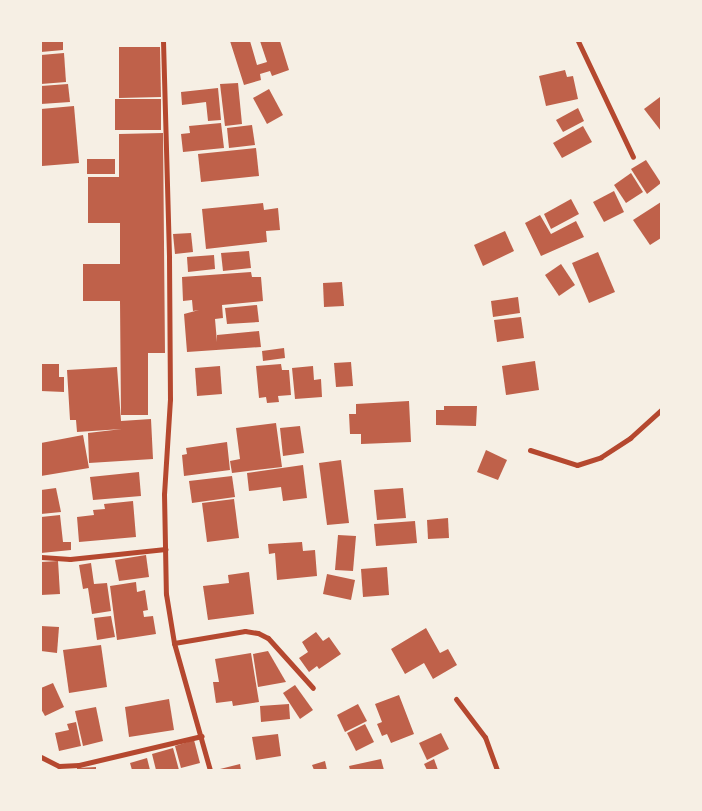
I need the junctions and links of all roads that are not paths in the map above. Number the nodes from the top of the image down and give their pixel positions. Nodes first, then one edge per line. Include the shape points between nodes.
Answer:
1 (163, 41) edge
2 (578, 41) edge
3 (633, 157) dead end
4 (661, 410) edge
5 (530, 450) dead end
6 (165, 549) junction
7 (41, 557) edge
8 (174, 643) junction
9 (313, 688) dead end
10 (456, 699) dead end
11 (202, 736) junction
12 (41, 758) edge
13 (210, 770) edge
14 (497, 770) edge

1 - 6 street via 170,380
2 - 3 street
4 - 5 street via 601,458 577,465
6 - 7 street via 70,560
6 - 8 street via 166,594
8 - 9 street via 245,631 258,633 268,638
8 - 11 street
10 - 14 street via 486,737
11 - 12 street via 79,765 59,766
11 - 13 street

